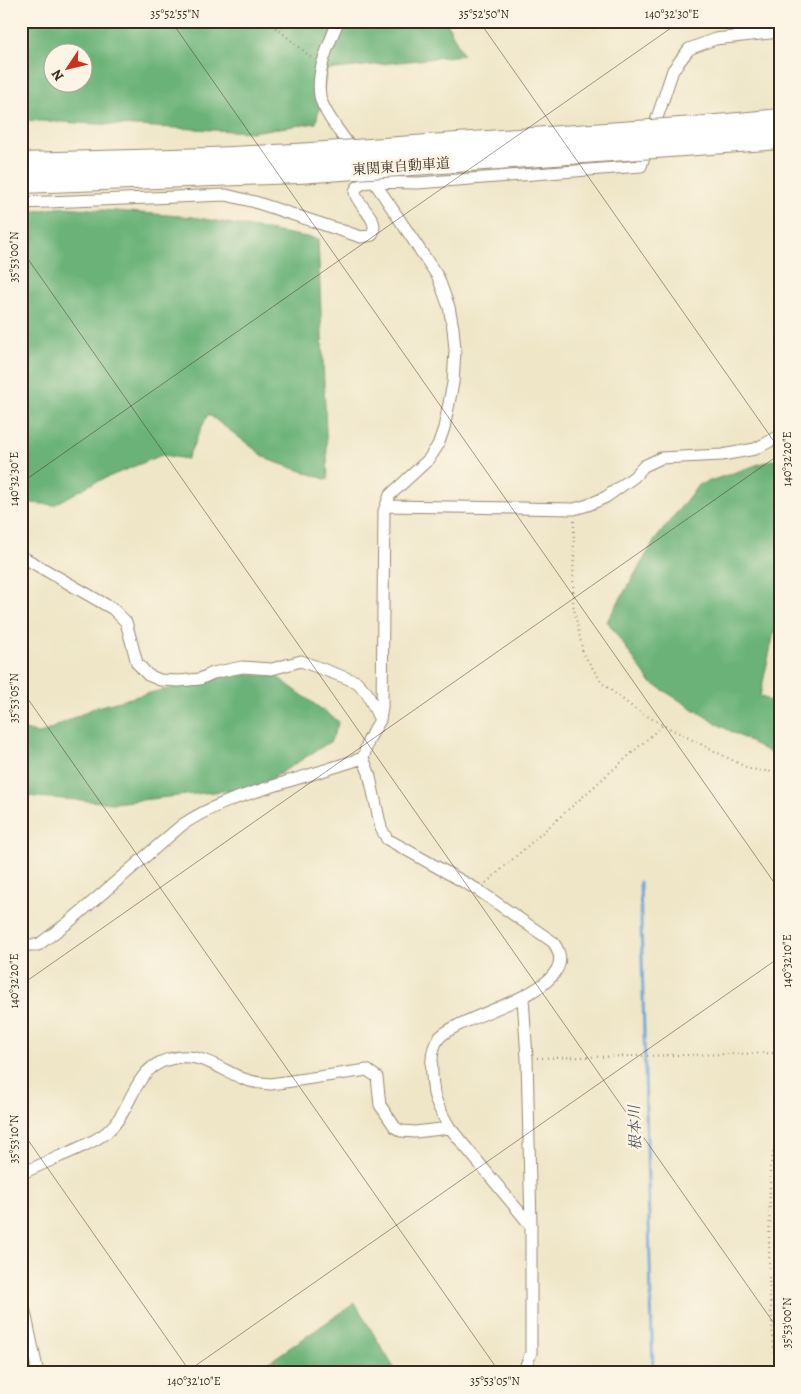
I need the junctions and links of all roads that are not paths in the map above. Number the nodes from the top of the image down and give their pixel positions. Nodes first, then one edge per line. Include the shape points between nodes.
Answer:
1 (338, 21) edge
2 (780, 32) edge
3 (780, 120) edge
4 (696, 136) junction
5 (780, 139) edge
6 (21, 163) edge
7 (298, 163) junction
8 (21, 182) edge
9 (375, 183) junction
10 (21, 203) edge
11 (780, 436) edge
12 (386, 506) junction
13 (21, 556) edge
14 (380, 720) junction
15 (363, 758) junction
16 (21, 945) edge
17 (523, 998) junction
18 (450, 1128) junction
19 (21, 1174) edge
20 (532, 1226) junction
21 (21, 1302) edge
22 (38, 1373) edge
23 (523, 1373) edge

1 - 9 street via 321,66 320,97
2 - 9 street via 715,39 689,50 673,70 641,166 418,183
3 - 4 highway, 東関東自動車道
4 - 5 highway, 東関東自動車道
4 - 7 highway, 東関東自動車道, bridge
6 - 7 highway, 東関東自動車道 via 200,158
7 - 8 highway, 東関東自動車道
9 - 10 street via 368,182 356,188 356,197 375,226 372,235 361,237 226,195
9 - 12 street via 438,277 449,307 455,350 453,383 438,445 429,459 390,495
11 - 12 street via 755,449 722,455 661,458 644,466 606,497 574,509
12 - 14 street
13 - 14 street via 113,609 126,622 137,663 148,675 160,680 179,681 200,679 242,667 272,668 301,661 357,682 367,693
14 - 15 street
15 - 16 street via 257,791 198,814 38,945
15 - 17 street via 381,828 388,839 478,890 553,942 559,950 558,970 550,980
17 - 18 street via 473,1017 439,1038 433,1052 435,1095
17 - 20 street
18 - 19 street via 415,1132 395,1127 380,1105 377,1077 367,1070 271,1084 250,1081 202,1060 182,1057 161,1062 144,1075 134,1088 122,1116 107,1132 93,1142
18 - 20 street
20 - 23 street via 531,1353
21 - 22 street

